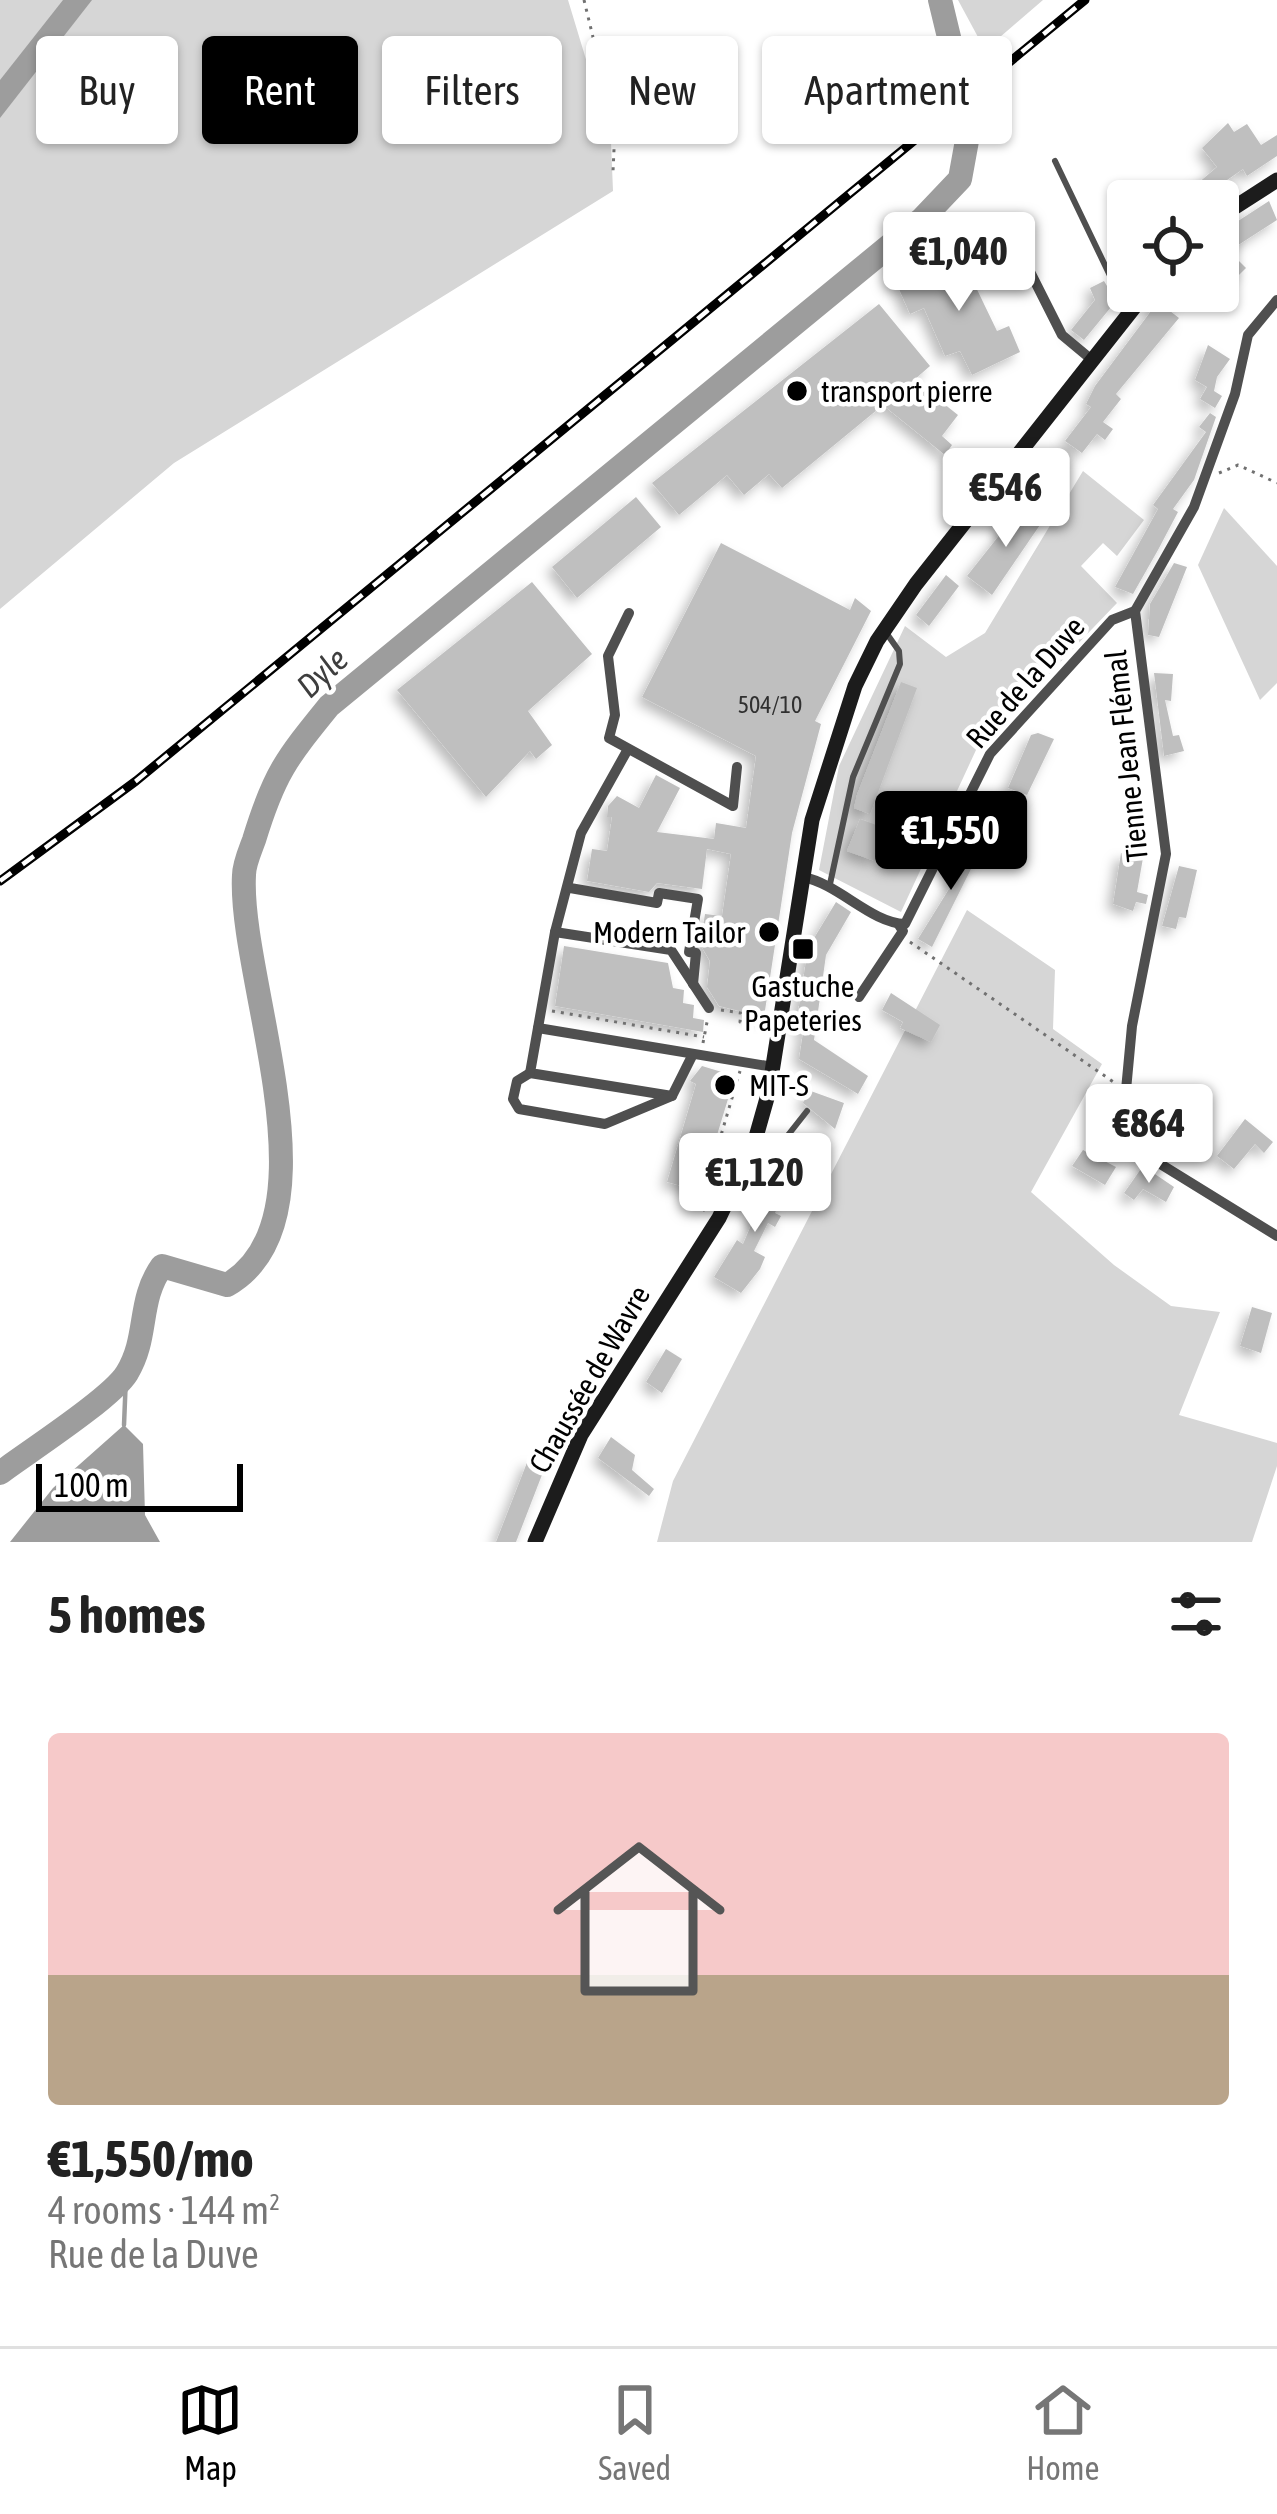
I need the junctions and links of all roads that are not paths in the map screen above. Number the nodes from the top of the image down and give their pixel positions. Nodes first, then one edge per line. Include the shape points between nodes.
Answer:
1 (1055, 161) dead end
2 (1277, 180) edge
3 (1239, 204) edge
4 (1016, 244) dead end
5 (1107, 269) edge
6 (1277, 300) edge
7 (1130, 312) edge
8 (1092, 360) junction
9 (1135, 611) junction
10 (628, 613) dead end
11 (884, 631) junction
12 (628, 749) junction
13 (737, 767) dead end
14 (803, 877) junction
15 (830, 884) junction
16 (570, 889) junction
17 (901, 928) junction
18 (555, 932) junction
19 (693, 984) junction
20 (859, 997) dead end
21 (709, 1008) road end
22 (538, 1028) junction
23 (697, 1056) junction
24 (773, 1067) junction
25 (530, 1072) junction
26 (672, 1096) junction
27 (807, 1111) dead end
28 (754, 1144) junction
29 (1277, 1235) edge
30 (535, 1542) edge

1 - 5 lane
2 - 3 main road
4 - 8 street via 1061,335
6 - 9 street, Tienne Jean Flémal via 1248,334 1205,477
7 - 8 main road, Chaussée de Wavre
8 - 11 main road, Chaussée de Wavre
9 - 17 street, Rue de la Duve via 1112,620 990,754
9 - 29 street, Tienne Jean Flémal via 1166,854 1132,1026 1126,1090 1136,1134 1162,1165
10 - 12 street via 608,656 615,716 609,738
11 - 14 main road, Chaussée de Wavre via 837,729
11 - 15 lane via 900,664 853,777
12 - 13 street via 733,806
12 - 16 street via 580,833
14 - 15 street
14 - 24 main road, Chaussée de Wavre
15 - 17 street
16 - 18 street
16 - 19 street via 657,903 659,893 698,898
17 - 20 street, Rue de la Duve
18 - 19 street via 671,950
18 - 22 street
19 - 21 street
22 - 23 street
22 - 25 street
23 - 24 street
23 - 26 street
24 - 28 main road, Chaussée de Wavre
25 - 26 street
25 - 26 street via 517,1081 519,1109 605,1124
27 - 28 lane via 781,1144
28 - 30 main road, Chaussée de Wavre via 713,1226 581,1435

